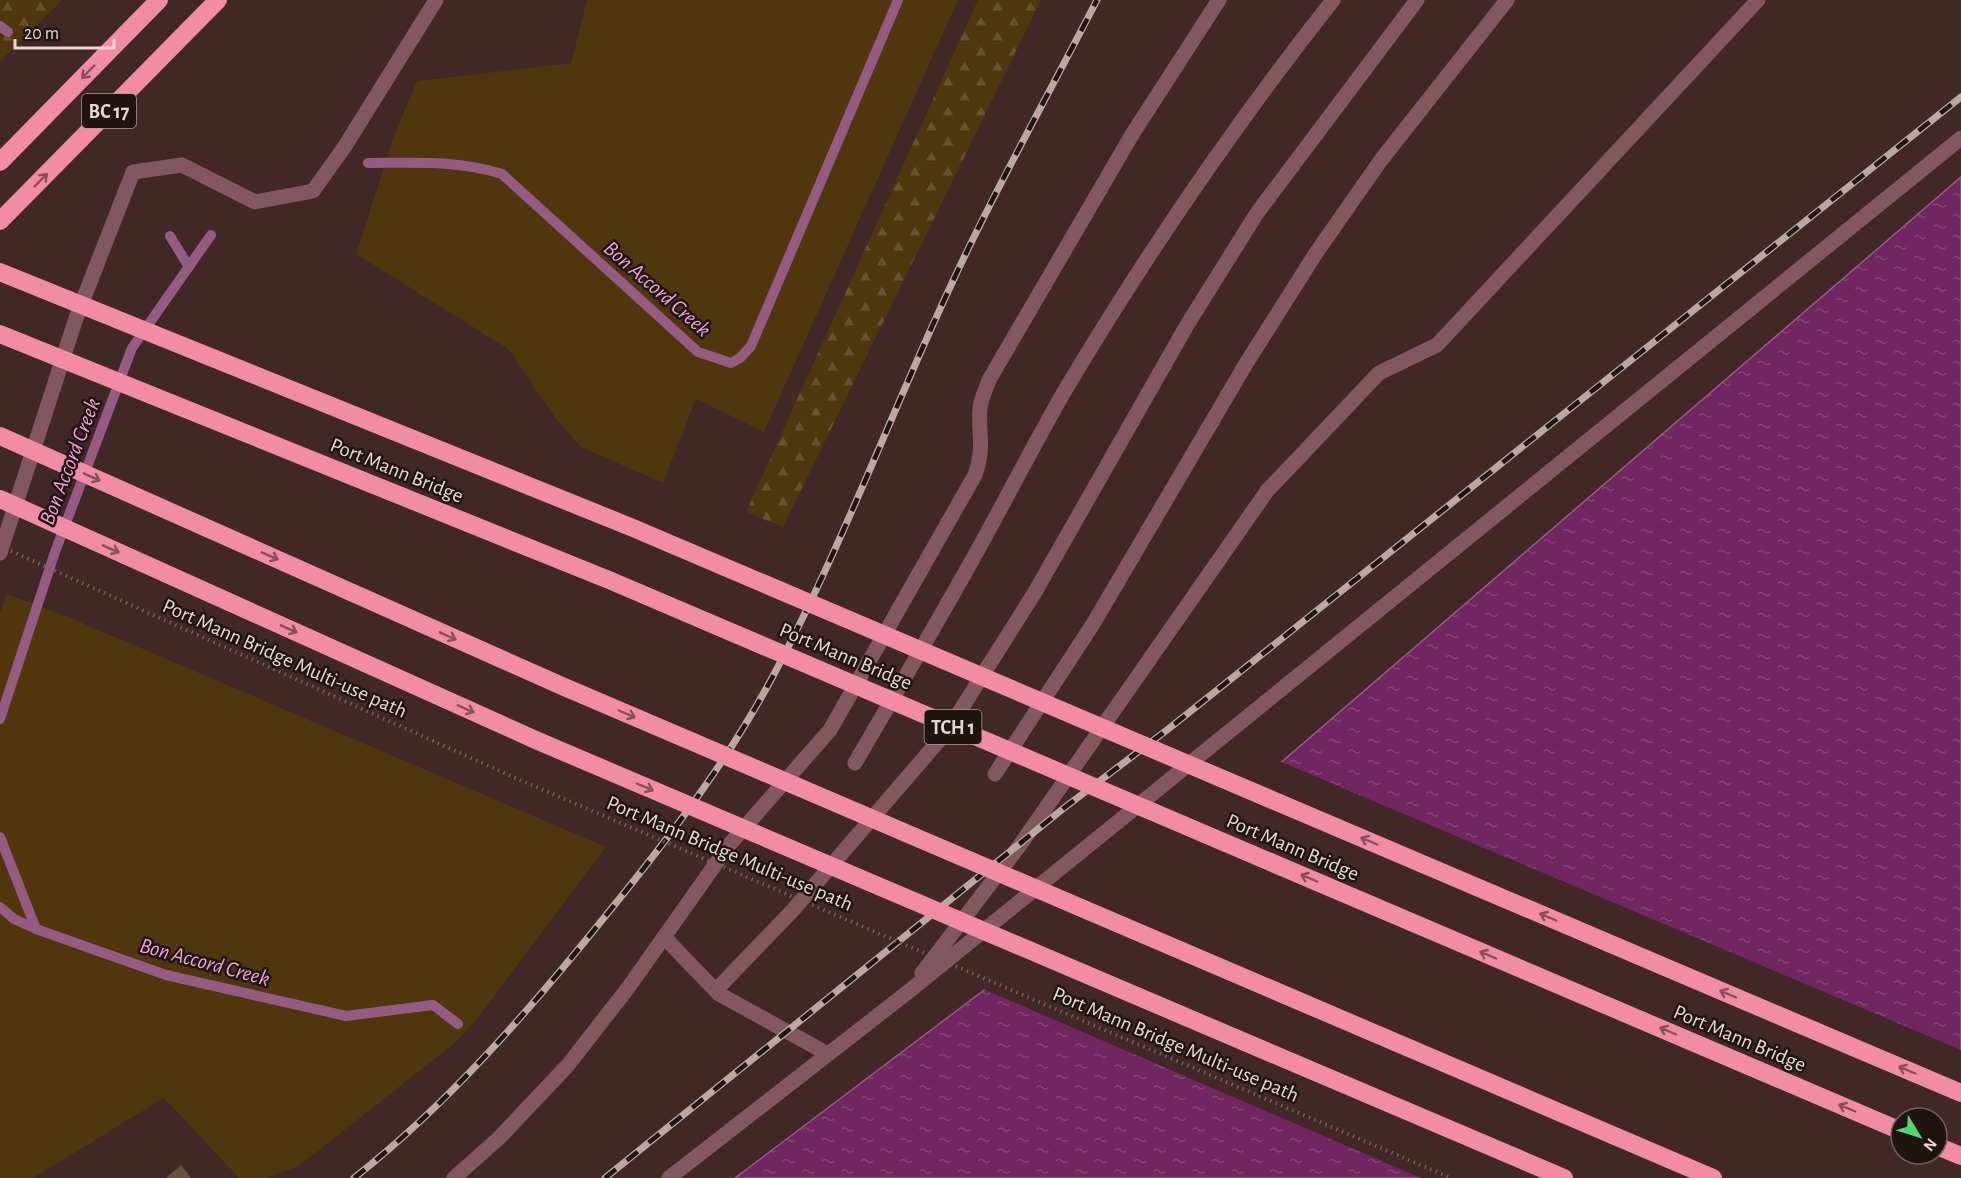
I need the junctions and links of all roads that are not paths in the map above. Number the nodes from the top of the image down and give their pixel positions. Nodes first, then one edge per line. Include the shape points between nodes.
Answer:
1 (159, 0) edge
2 (218, 0) edge
3 (436, 0) edge
4 (1219, 0) edge
5 (1333, 0) edge
6 (1417, 0) edge
7 (1507, 0) edge
8 (1758, 0) edge
9 (1961, 138) edge
10 (0, 162) edge
11 (0, 221) edge
12 (0, 272) edge
13 (0, 334) edge
14 (0, 436) edge
15 (0, 499) edge
16 (0, 553) edge
17 (855, 763) dead end
18 (996, 774) dead end
19 (664, 937) junction
20 (716, 990) junction
21 (908, 992) junction
22 (828, 1054) junction
23 (1961, 1093) edge
24 (1889, 1126) edge
25 (454, 1178) edge
26 (669, 1178) edge
27 (1564, 1178) edge
28 (1713, 1178) edge

1 -> 10 highway, BC 17
11 -> 2 highway, BC 17
3 - 16 lane via 313,191 255,202 182,165 134,172 76,318
4 - 19 lane via 1133,133 989,380 981,405 982,454 975,475 830,730 729,845
5 - 17 lane via 1270,80 1202,177 1064,392
6 - 20 lane via 1257,213 1169,356 1035,592 948,730 793,910
7 - 18 lane via 1381,160 1316,254 1247,362 1093,624
8 - 21 lane via 1437,345 1379,373 1267,491 1020,845
9 - 21 lane
23 -> 12 highway, bridge via 633,528
24 -> 13 highway, Port Mann Bridge / TCH 1, bridge via 609,580
14 -> 28 highway, bridge via 562,686
15 -> 27 highway, bridge via 538,741
19 - 20 lane
19 - 25 lane via 568,1065 499,1138
20 - 22 lane
21 - 22 lane
22 - 26 lane

